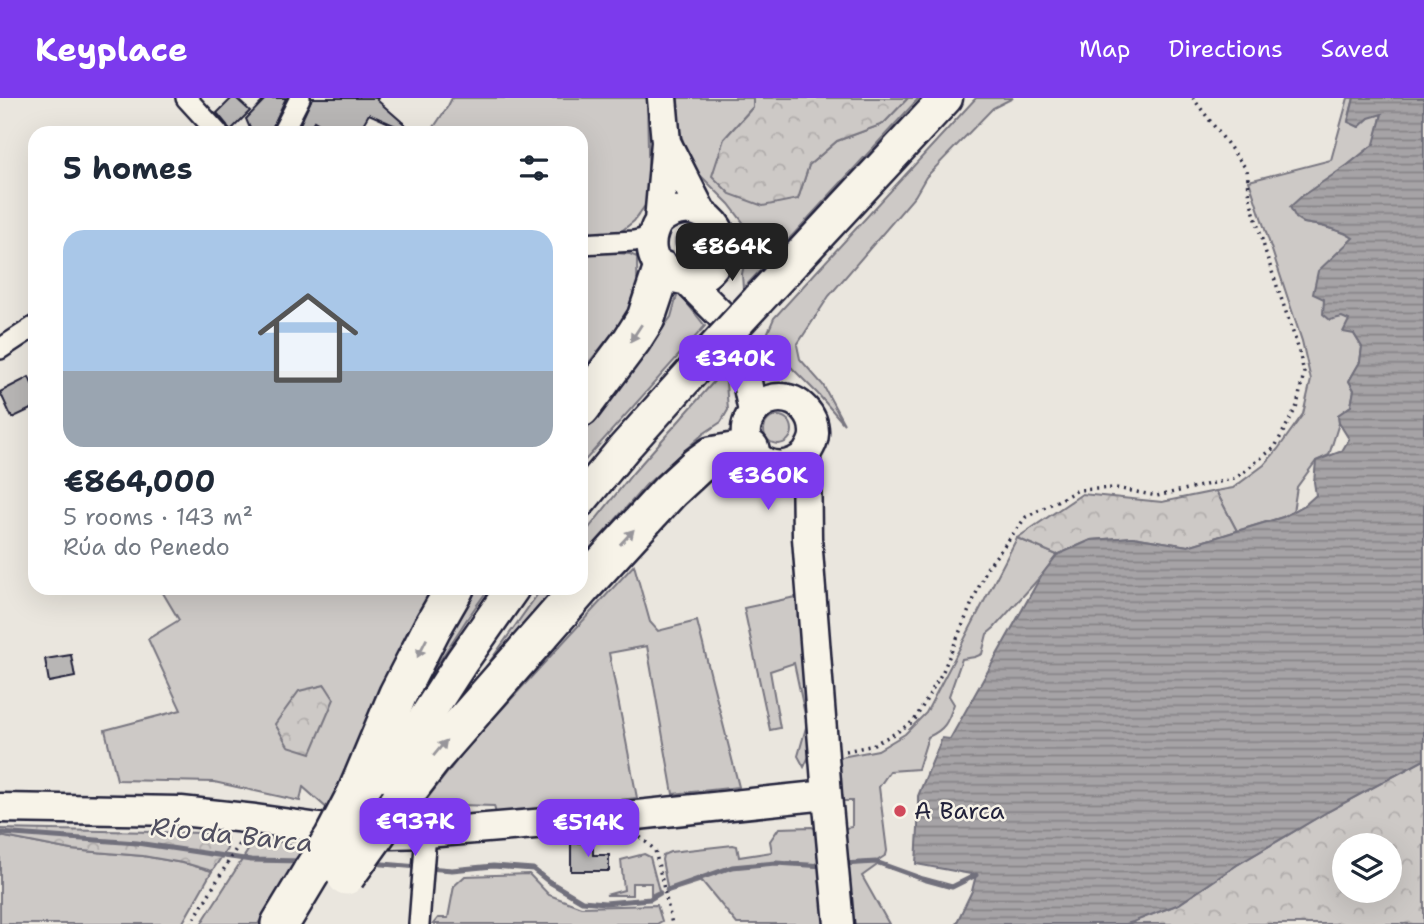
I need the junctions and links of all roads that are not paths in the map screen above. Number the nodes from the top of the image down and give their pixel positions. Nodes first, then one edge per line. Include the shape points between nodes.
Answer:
1 (186, 98) edge
2 (300, 98) edge
3 (662, 98) edge
4 (946, 98) edge
5 (212, 126) edge
6 (286, 126) edge
7 (666, 142) junction
8 (702, 213) junction
9 (588, 244) edge
10 (665, 252) junction
11 (716, 264) junction
12 (723, 317) junction
13 (28, 331) edge
14 (0, 349) edge
15 (726, 351) junction
16 (588, 399) edge
17 (790, 399) junction
18 (753, 412) junction
19 (806, 454) junction
20 (762, 457) junction
21 (588, 492) edge
22 (807, 538) junction
23 (588, 580) edge
24 (450, 595) edge
25 (508, 595) edge
26 (575, 595) edge
27 (827, 795) junction
28 (376, 798) junction
29 (0, 808) edge
30 (426, 833) junction
31 (325, 879) junction
32 (280, 924) edge
33 (294, 924) edge
34 (419, 924) edge
35 (839, 924) edge

1 - 5 street
2 - 6 street
3 - 7 street
4 - 15 main road, bridge via 758,300
7 - 8 street
7 - 10 street
8 - 10 street via 675,211
8 - 11 street via 712,220 722,241
9 - 10 street via 634,241
10 - 11 street via 698,278
10 - 12 street
10 -> 16 highway via 646,318
11 - 12 street
12 - 15 street
13 - 14 street
15 - 17 street
15 - 18 street
15 - 21 main road via 624,449
17 - 18 street via 769,400
17 - 19 street via 808,412 813,422 812,444
18 - 20 street via 747,440
19 - 20 street via 792,464
19 - 22 street
20 - 22 street
23 -> 20 highway via 670,491 711,456
22 - 27 street
24 -> 28 highway via 398,694
25 - 28 main road
28 -> 26 highway via 435,755
27 - 30 street
27 - 35 street
28 - 31 highway, bridge
29 - 30 street via 181,811 319,828
30 - 34 street
31 - 32 highway
31 - 33 main road

